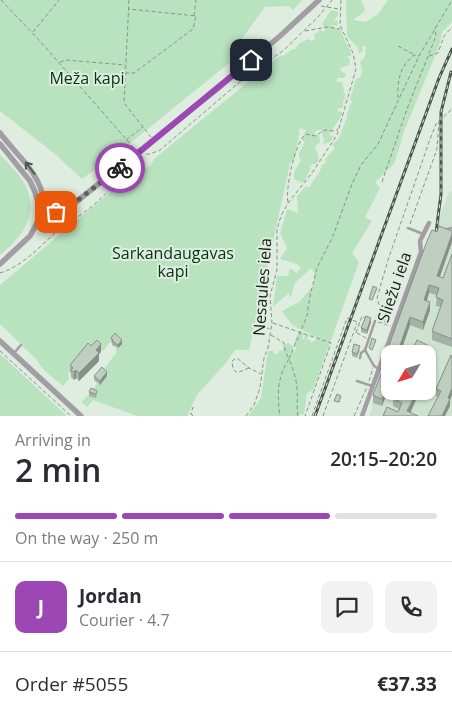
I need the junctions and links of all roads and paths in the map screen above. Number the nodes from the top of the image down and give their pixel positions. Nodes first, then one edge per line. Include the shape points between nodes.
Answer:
1 (1, 0) edge
2 (59, 0) edge
3 (129, 0) edge
4 (196, 0) edge
5 (319, 0) edge
6 (332, 0) edge
7 (341, 0) edge
8 (452, 0) edge
9 (313, 6) junction
10 (326, 6) junction
11 (129, 9) junction
12 (340, 9) junction
13 (194, 16) junction
14 (452, 27) edge
15 (435, 28) junction
16 (342, 30) junction
17 (304, 31) junction
18 (32, 32) junction
19 (398, 46) dead end
20 (414, 55) junction
21 (419, 56) junction
22 (428, 57) junction
23 (60, 62) junction
24 (126, 65) junction
25 (126, 72) junction
26 (398, 100) junction
27 (452, 109) edge
28 (439, 120) junction
29 (175, 123) junction
30 (143, 126) junction
31 (340, 128) junction
32 (181, 132) junction
33 (0, 133) edge
34 (126, 140) junction
35 (154, 140) junction
36 (0, 144) edge
37 (139, 152) junction
38 (127, 162) junction
39 (382, 182) dead end
40 (288, 203) junction
41 (40, 210) junction
42 (57, 215) junction
43 (429, 223) dead end
44 (400, 224) junction
45 (49, 225) dead end
46 (61, 228) junction
47 (408, 228) junction
48 (452, 228) edge
49 (431, 232) edge
50 (440, 232) edge
51 (424, 233) junction
52 (425, 248) edge
53 (421, 252) junction
54 (0, 264) edge
55 (0, 273) edge
56 (388, 314) dead end
57 (375, 321) joint
58 (272, 323) junction
59 (384, 324) dead end
60 (259, 326) dead end
61 (271, 329) junction
62 (354, 332) junction
63 (300, 334) junction
64 (270, 335) junction
65 (369, 339) junction
66 (0, 341) edge
67 (21, 345) dead end
68 (365, 350) junction
69 (0, 351) edge
70 (13, 354) junction
71 (360, 358) dead end
72 (289, 359) junction
73 (249, 368) junction
74 (378, 368) junction
75 (261, 375) junction
76 (357, 381) dead end
77 (370, 386) junction
78 (193, 406) dead end
79 (71, 416) edge
80 (81, 416) edge
81 (192, 416) edge
82 (246, 416) edge
83 (280, 416) edge
84 (298, 416) edge
85 (305, 416) edge
86 (312, 416) edge
87 (323, 416) edge
88 (354, 416) edge
89 (362, 416) edge

1 - 18 path
2 - 18 path
3 - 11 path
4 - 13 path
5 - 9 street
6 - 10 path
7 - 12 path, Nesaules iela
8 - 15 path
9 - 10 path
9 - 29 street
10 - 12 path
10 - 17 path
11 - 13 path
11 - 24 path
12 - 16 path, Nesaules iela
13 - 25 path via 193,29 134,73
14 - 22 path via 444,36 438,53
15 - 21 path
15 - 22 path via 436,36
16 - 17 path via 327,27
16 - 31 path, Nesaules iela via 353,53 356,69
17 - 32 path
18 - 23 path
19 - 20 path
20 - 21 path
20 - 26 path via 397,82
21 - 26 path
22 - 39 path
23 - 24 path
23 - 34 path
24 - 25 path
25 - 30 path via 124,103
26 - 63 path via 378,144 361,165 352,184 318,268 308,316
27 - 28 path
28 - 44 path
28 - 47 path via 437,149
29 - 32 path
29 - 35 street
30 - 34 path
30 - 35 path
31 - 40 path, Nesaules iela
31 - 40 path via 324,130 315,136 306,134 301,138 287,191
32 - 37 path via 160,150 150,154
41 -> 33 street via 44,200 37,180
34 - 37 path
35 - 37 street
36 - 41 street via 30,181
37 - 38 street
38 - 42 street
38 - 46 path via 127,171 109,191
40 - 58 path, Nesaules iela via 277,228 277,270 270,296
41 - 42 street
41 - 54 street via 30,236
42 - 45 path
42 - 46 path
43 - 51 street, Sliežu iela
44 - 47 path
44 - 57 path via 376,298 380,308
46 - 55 path via 14,269
47 - 51 lane
48 - 50 lane
49 - 51 lane
51 - 53 street, Sliežu iela via 420,241
52 - 53 lane
53 - 74 street, Sliežu iela
56 - 59 path
57 - 65 lane
58 - 61 path, Nesaules iela
58 - 63 path
60 - 61 path
61 - 64 path, Nesaules iela
62 - 65 path
62 - 86 path via 358,322 347,318
62 - 87 path
63 - 72 path
63 - 85 path via 331,343
64 - 72 path via 284,343
64 - 75 path, Nesaules iela
65 - 68 lane
66 - 70 street
67 - 70 lane
68 - 71 lane
68 - 74 lane
69 - 79 path
70 - 80 street
72 - 83 path via 281,370 278,392
72 - 84 path via 295,375
73 - 73 path via 237,358 232,361 236,372
73 - 75 path
74 - 77 street, Sliežu iela
74 - 77 path
75 - 82 path, Nesaules iela via 254,405
76 - 77 lane
77 - 88 path
77 - 89 street, Sliežu iela
78 - 81 path

